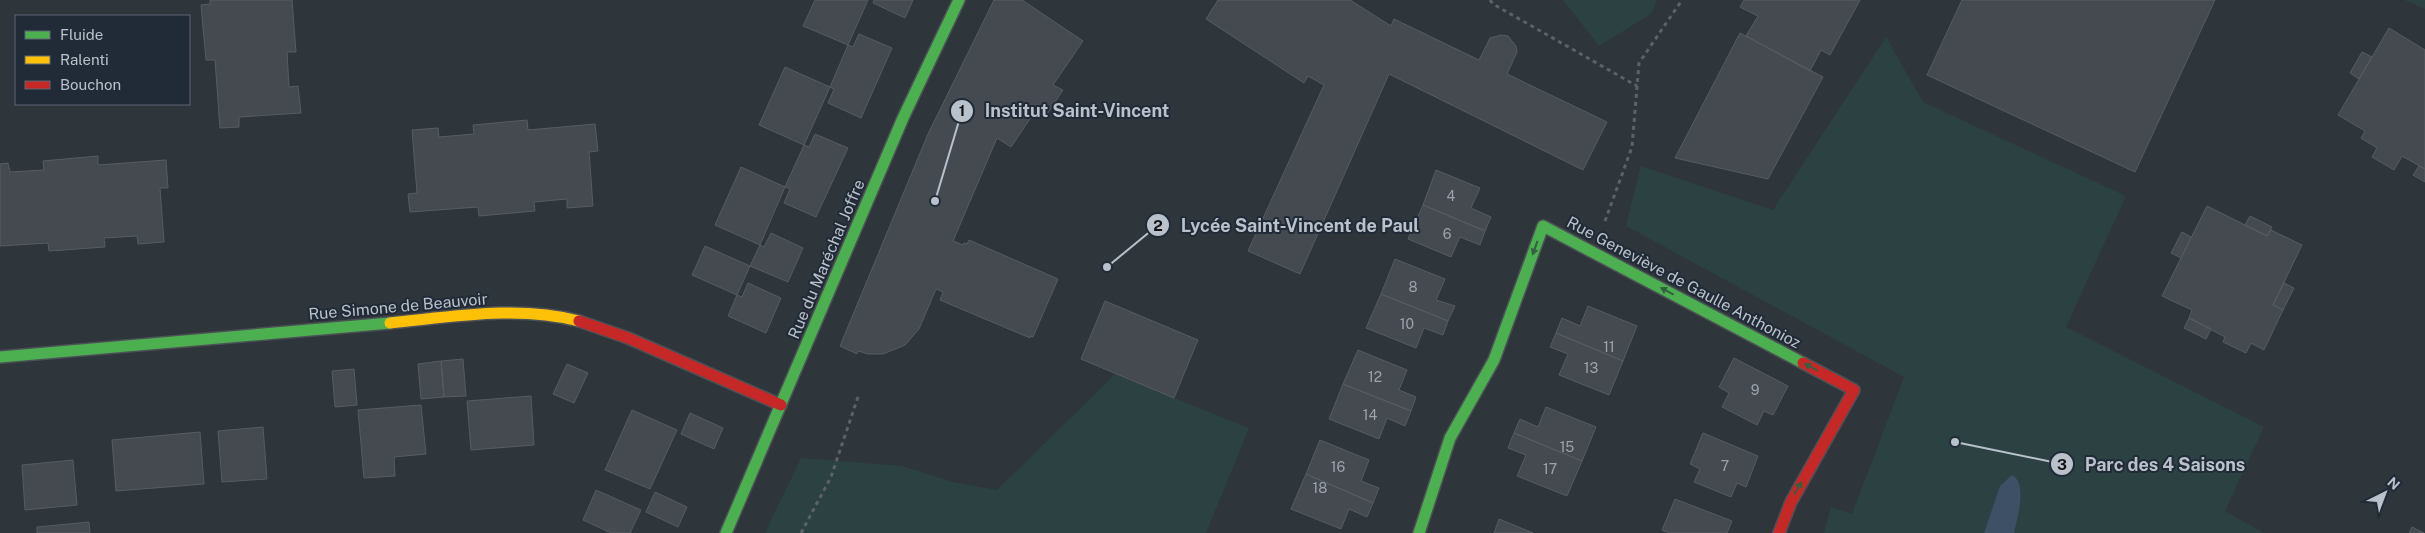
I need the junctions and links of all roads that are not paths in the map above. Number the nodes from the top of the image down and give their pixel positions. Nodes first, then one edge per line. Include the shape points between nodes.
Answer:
1 (959, 0) edge
2 (0, 357) edge
3 (781, 405) junction
4 (726, 533) edge
5 (1420, 533) edge
6 (1779, 533) edge

1 - 3 street, Rue du Maréchal Joffre via 904,118
2 - 3 street, Rue Simone de Beauvoir via 539,312 603,326
3 - 4 street, Rue du Maréchal Joffre
6 -> 5 street, Rue Geneviève de Gaulle Anthonioz via 1791,502 1854,390 1543,226 1494,360 1450,438

